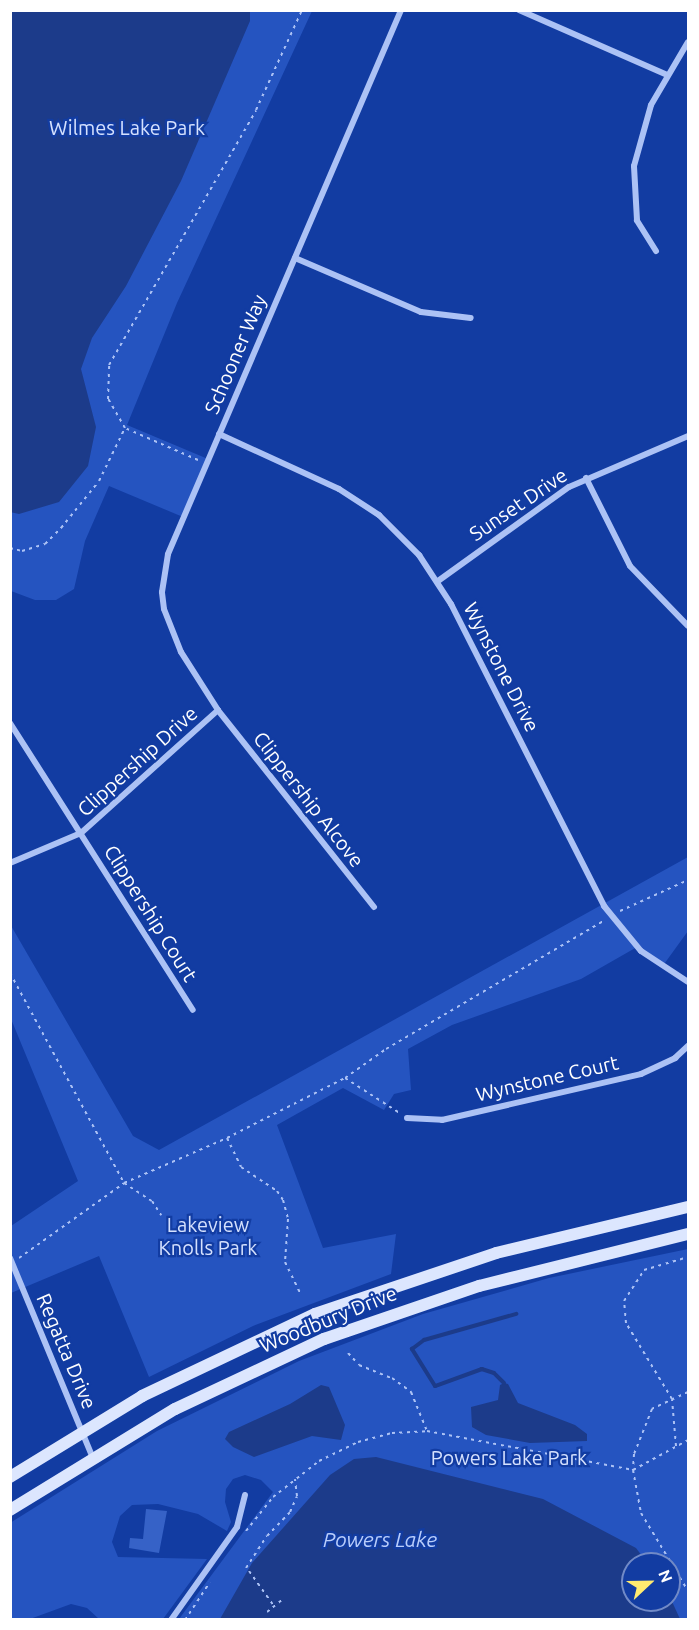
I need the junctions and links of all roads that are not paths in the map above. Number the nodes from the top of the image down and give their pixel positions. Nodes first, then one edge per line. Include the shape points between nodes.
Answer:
1 (401, 10) edge
2 (519, 10) edge
3 (688, 42) edge
4 (667, 75) junction
5 (656, 251) dead end
6 (295, 258) junction
7 (471, 318) dead end
8 (219, 434) junction
9 (688, 436) edge
10 (586, 478) junction
11 (438, 581) junction
12 (688, 626) edge
13 (218, 710) junction
14 (10, 723) edge
15 (81, 833) junction
16 (10, 863) edge
17 (374, 908) dead end
18 (688, 982) edge
19 (193, 1010) dead end
20 (688, 1046) edge
21 (407, 1118) road end
22 (688, 1207) edge
23 (688, 1234) edge
24 (10, 1258) edge
25 (82, 1431) junction
26 (92, 1456) junction
27 (10, 1477) edge
28 (245, 1495) dead end
29 (10, 1510) edge
30 (171, 1620) edge

1 - 6 street, Schooner Way
2 - 4 street
3 - 4 street
4 - 5 street via 644,126 634,166 637,220
6 - 7 street via 421,312
6 - 8 street, Schooner Way
8 - 11 street, Wynstone Drive via 318,477 360,502 400,534
8 - 13 street, Schooner Way via 168,554 162,592 164,609 181,652
9 - 10 street, Sunset Drive
10 - 11 street, Sunset Drive via 544,501
10 - 12 street via 630,566
11 - 18 street, Wynstone Drive via 600,900 641,951
13 - 15 street, Clippership Drive
13 - 17 street, Clippership Alcove
14 - 15 street, Clippership Court
15 - 16 street, Clippership Drive
15 - 19 street, Clippership Court
20 - 21 street, Wynstone Court via 675,1058 641,1074 442,1120
22 - 25 main road, Woodbury Drive via 496,1252 366,1294 214,1358
23 - 26 main road, Woodbury Drive via 506,1278 358,1326 232,1380
24 - 25 street, Regatta Drive
25 - 26 street, Regatta Drive
25 - 27 main road, Woodbury Drive
26 - 29 main road, Woodbury Drive
28 - 30 street via 237,1527

